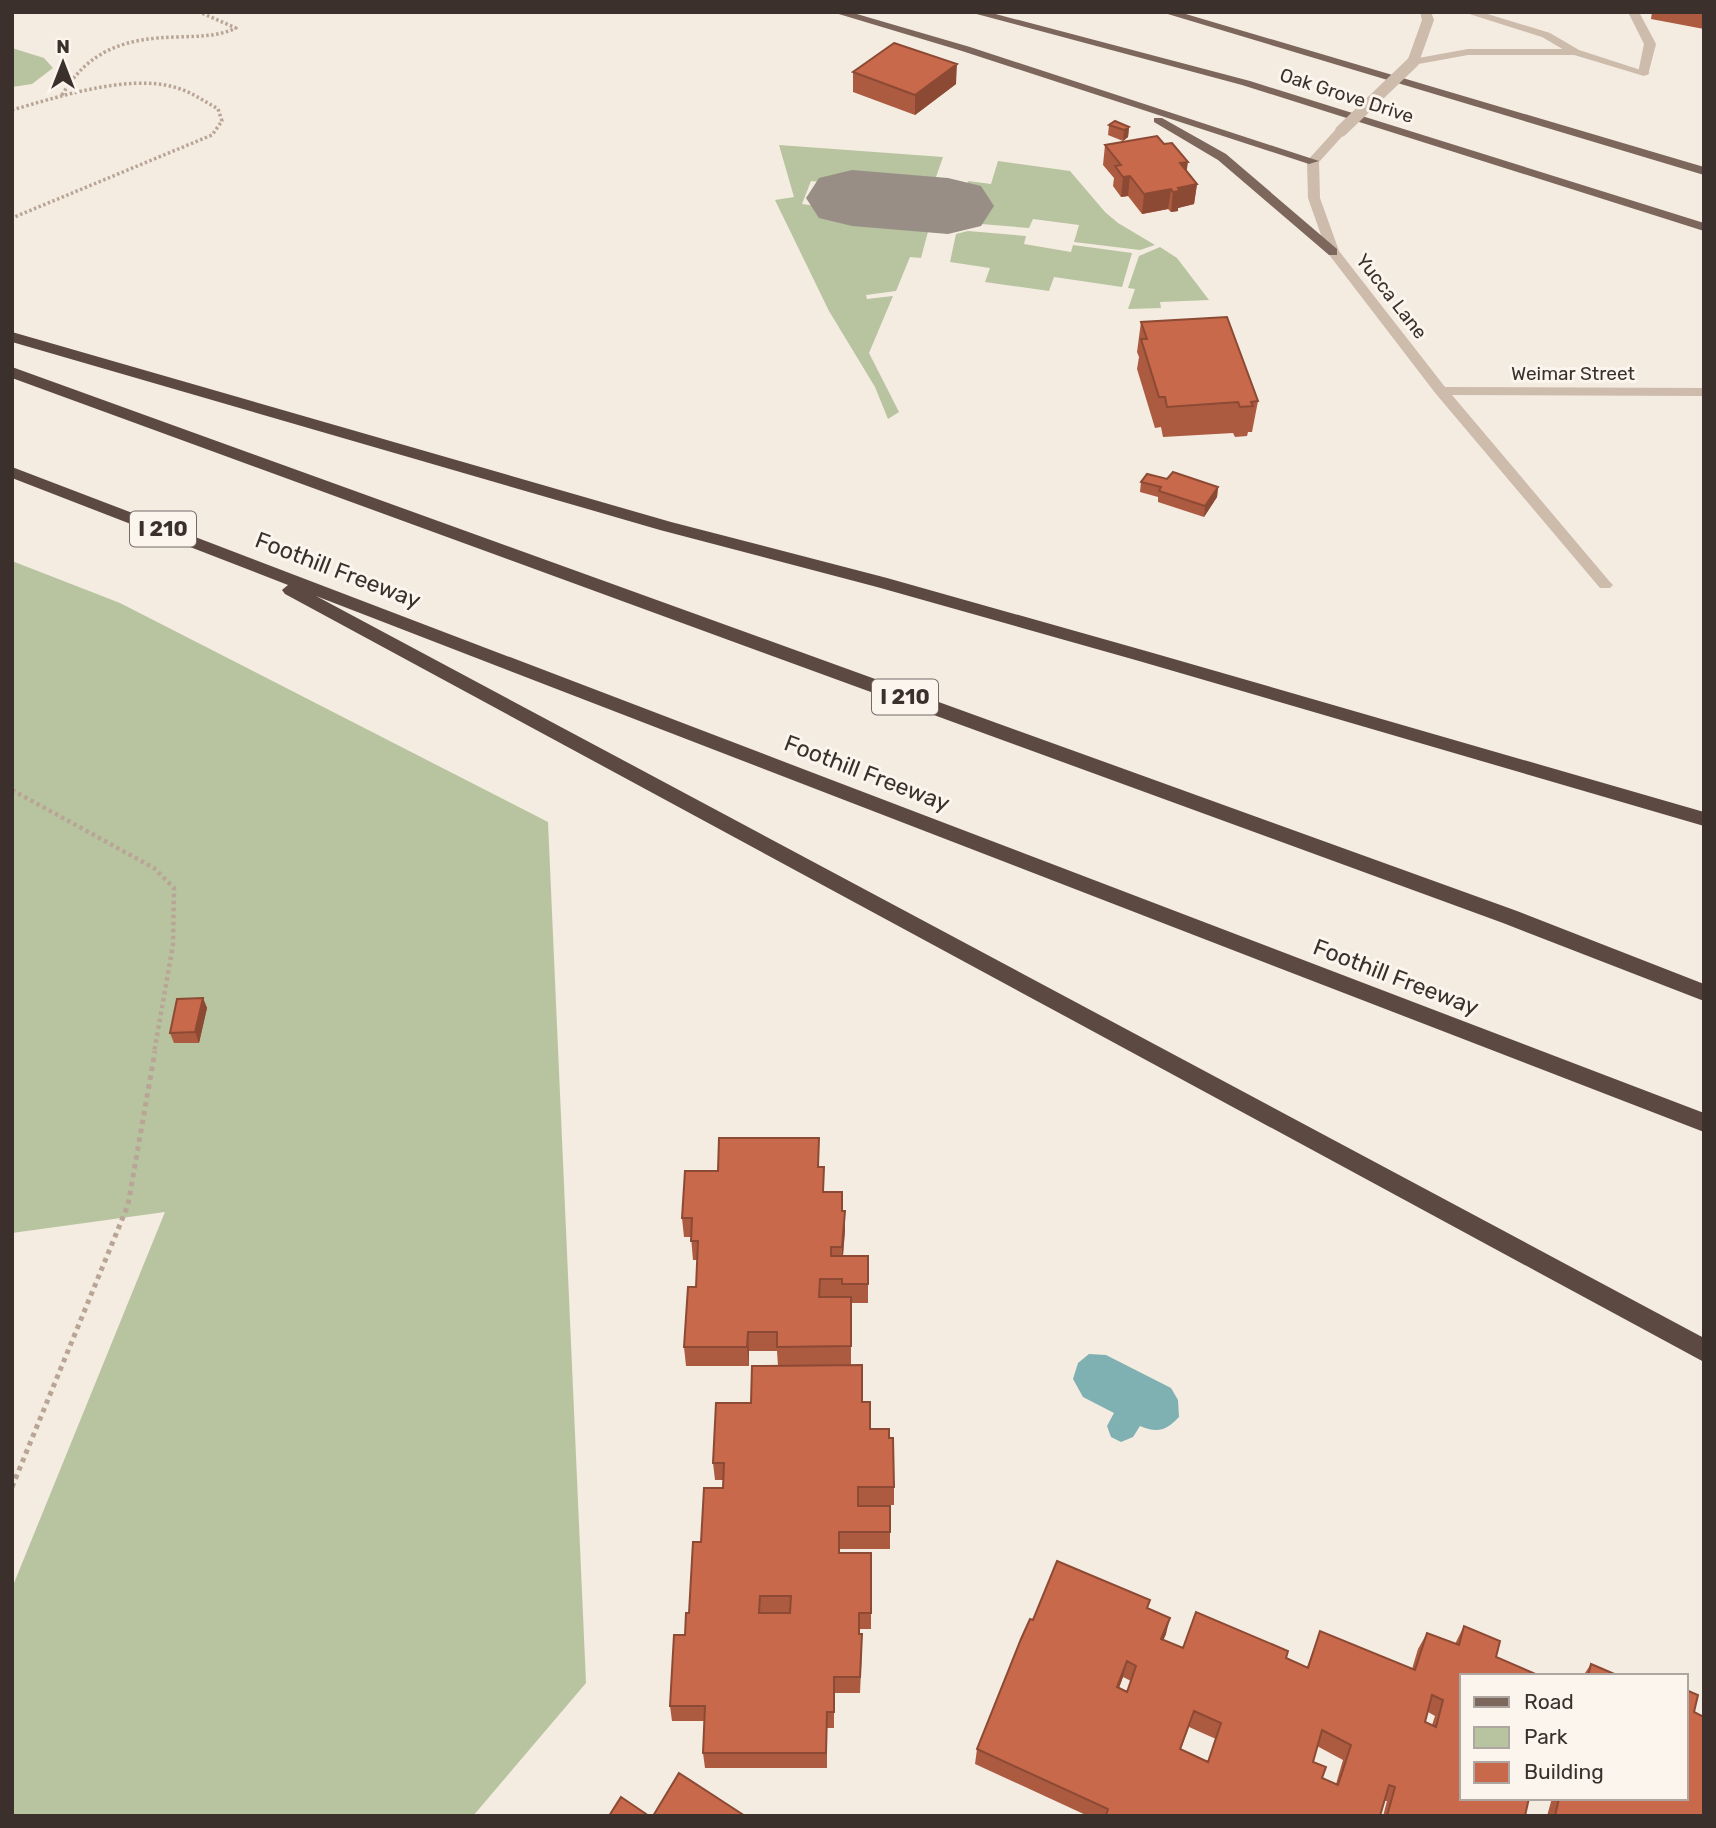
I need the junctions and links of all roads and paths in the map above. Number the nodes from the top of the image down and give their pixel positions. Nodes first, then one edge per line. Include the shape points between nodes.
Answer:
1 (199, 12) edge
2 (837, 12) edge
3 (974, 12) edge
4 (1166, 12) edge
5 (1425, 12) edge
6 (1468, 12) edge
7 (1633, 12) edge
8 (1575, 51) junction
9 (1413, 62) junction
10 (62, 96) junction
11 (1131, 104) junction
12 (12, 110) edge
13 (1313, 161) junction
14 (1704, 171) edge
15 (12, 218) edge
16 (1704, 227) edge
17 (1333, 252) junction
18 (12, 337) edge
19 (12, 372) edge
20 (1441, 391) junction
21 (1704, 393) edge
22 (12, 472) edge
23 (215, 549) junction
24 (1605, 585) dead end
25 (12, 790) edge
26 (1704, 819) edge
27 (1704, 993) edge
28 (1704, 1123) edge
29 (1704, 1351) edge
30 (12, 1487) edge

1 - 10 path via 236,28 223,34 131,40 86,67
2 - 11 main road
3 - 16 main road, Oak Grove Drive via 1246,83
4 - 14 main road, Oak Grove Drive
5 - 9 street via 1428,20
6 - 8 street via 1546,35
7 - 8 street via 1650,44 1644,73
8 - 9 street via 1468,51
9 - 13 street, bridge
10 - 12 path
10 - 15 path via 165,85 218,108 222,121 212,135
11 - 13 main road
11 - 17 main road via 1222,157
13 - 17 street, Yucca Lane via 1314,198
17 - 20 street, Yucca Lane
18 - 26 highway
19 - 27 highway, I 210 via 1497,912
20 - 21 street, Weimar Street
20 - 24 street, Yucca Lane
22 - 23 highway, Foothill Freeway / I 210
23 - 28 highway, Foothill Freeway / I 210
23 - 29 highway
25 - 30 path via 154,868 174,888 174,917 128,1205

